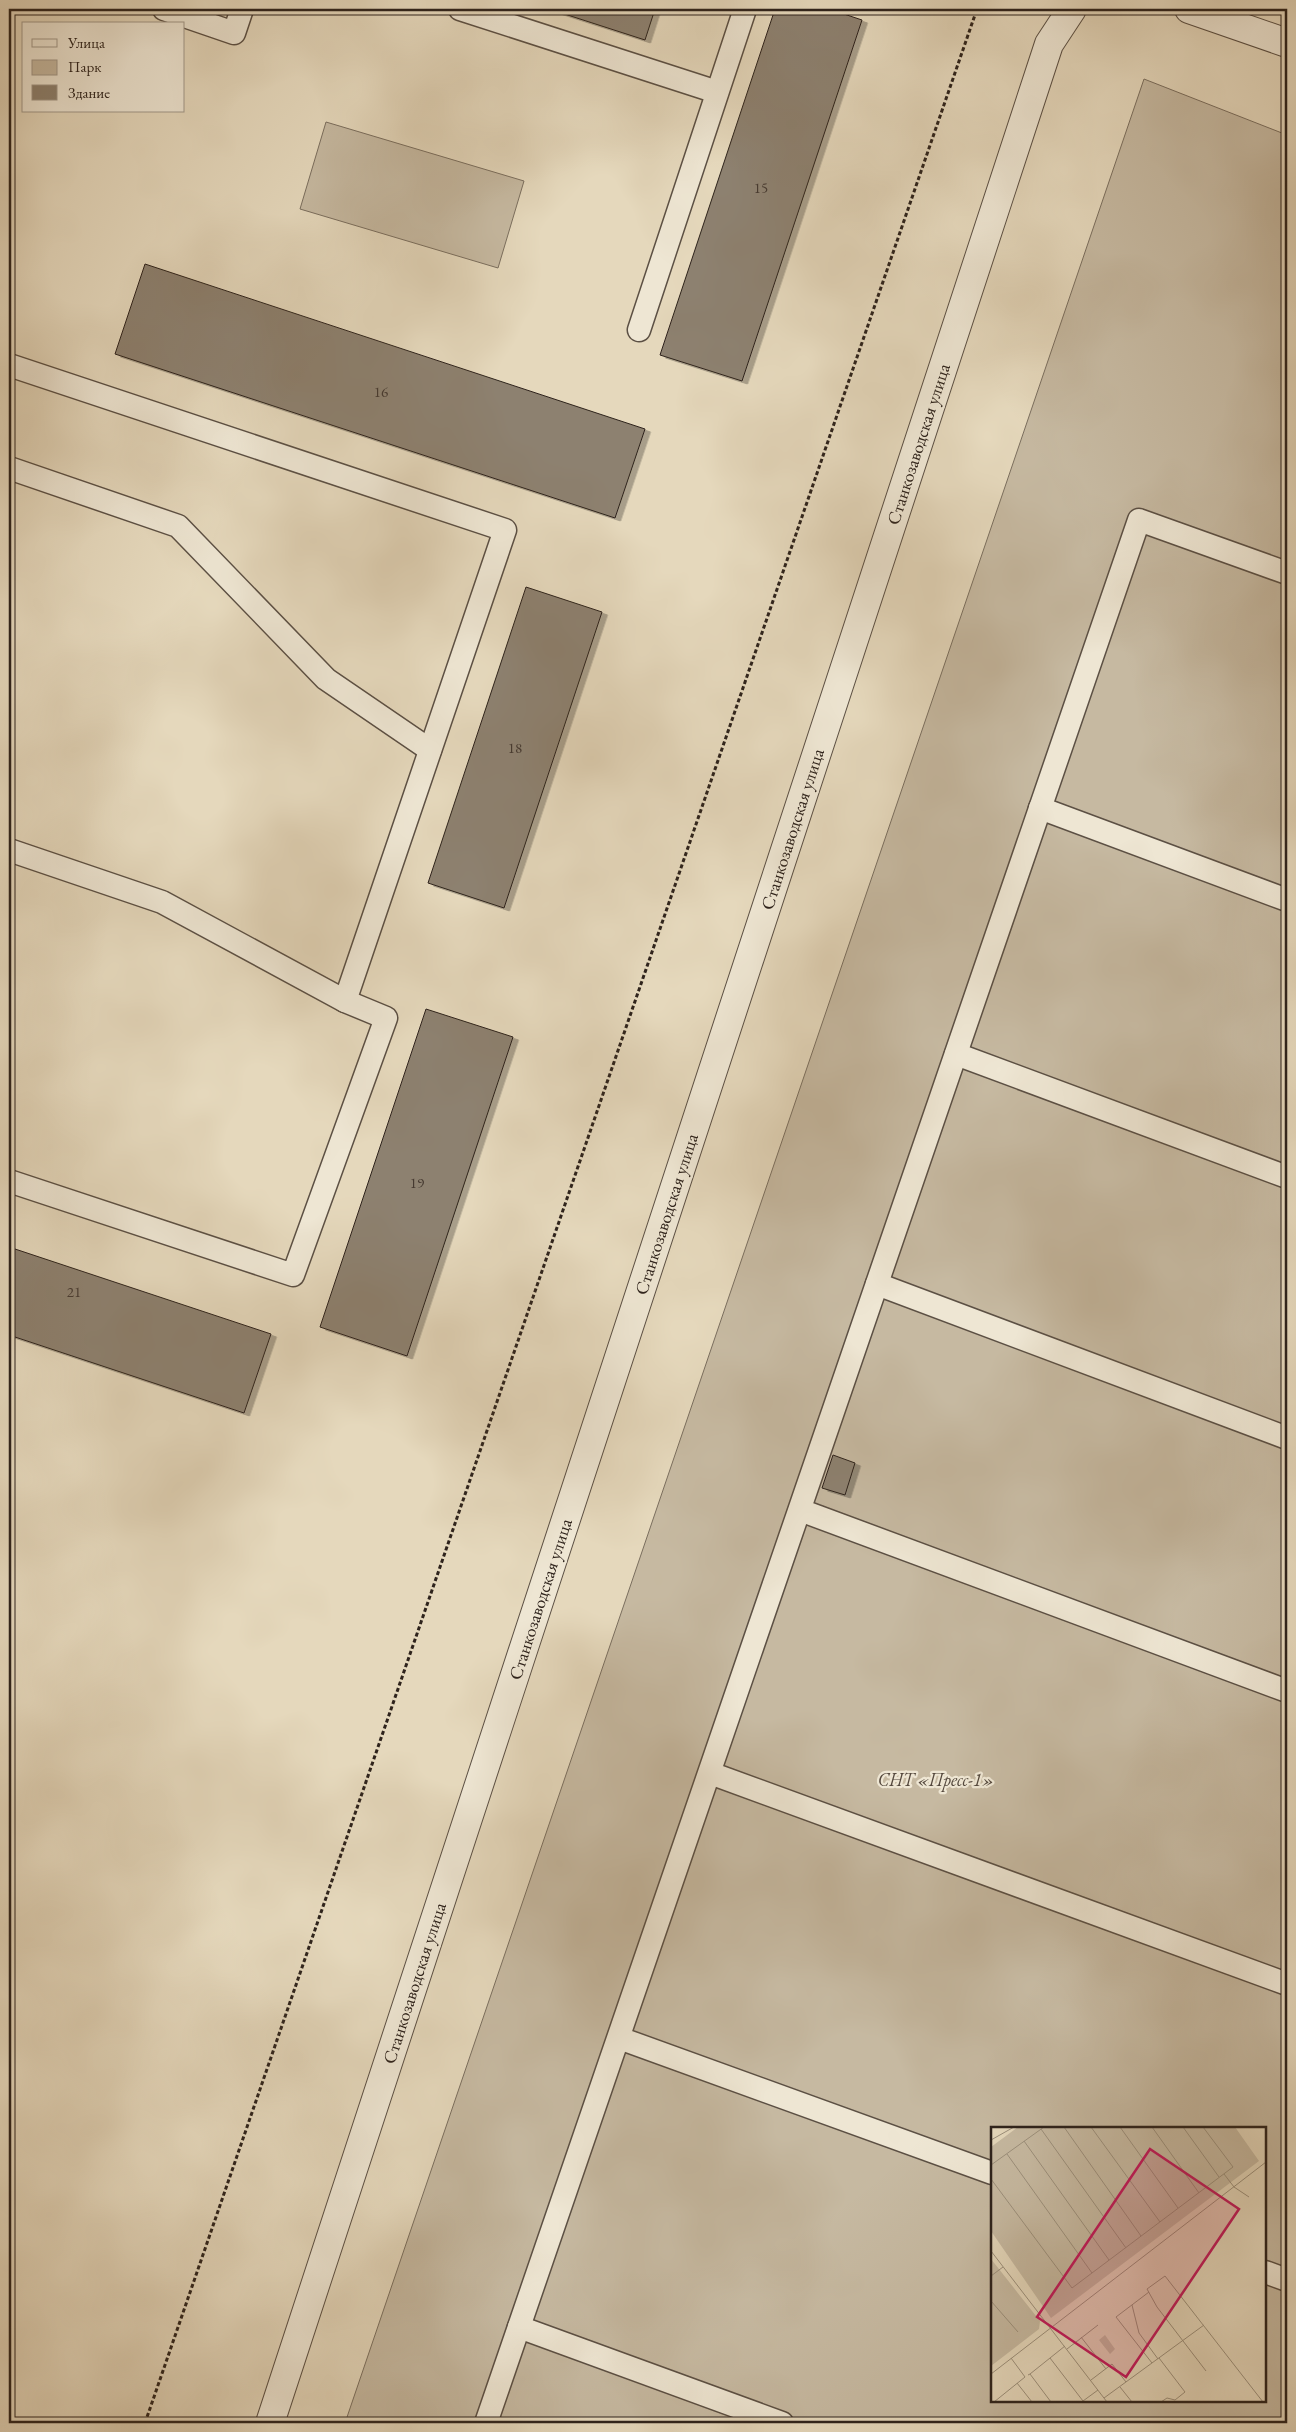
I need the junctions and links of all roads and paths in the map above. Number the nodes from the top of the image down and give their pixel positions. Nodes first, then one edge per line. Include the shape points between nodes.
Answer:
1 (164, 9) edge
2 (242, 9) edge
3 (460, 9) edge
4 (745, 9) edge
5 (978, 9) edge
6 (1072, 9) edge
7 (1189, 9) edge
8 (1287, 42) edge
9 (717, 92) junction
10 (639, 330) dead end
11 (9, 365) edge
12 (9, 468) edge
13 (1287, 572) edge
14 (430, 750) junction
15 (1040, 808) junction
16 (9, 850) edge
17 (1287, 900) edge
18 (345, 1001) junction
19 (956, 1054) junction
20 (1287, 1177) edge
21 (9, 1182) edge
22 (877, 1284) junction
23 (1287, 1438) edge
24 (800, 1510) junction
25 (1287, 1691) edge
26 (710, 1773) junction
27 (1287, 1984) edge
28 (619, 2038) junction
29 (991, 2173) edge
30 (1266, 2272) edge
31 (1287, 2280) edge
32 (519, 2327) junction
33 (145, 2423) edge
34 (270, 2423) edge
35 (486, 2423) edge
36 (782, 2423) edge

1 - 2 lane via 234,33
3 - 9 lane
4 - 9 lane
5 - 33 path
6 - 34 street, Станкозаводская улица via 1049,44
7 - 8 street
9 - 10 lane
11 - 14 lane via 505,530
12 - 14 lane via 178,526 326,679
13 - 15 lane via 1139,520
14 - 18 lane
15 - 17 lane
15 - 19 lane
16 - 18 lane via 162,902
18 - 21 lane via 386,1018 293,1275
19 - 20 lane
19 - 22 lane
22 - 23 lane
22 - 24 lane
24 - 25 lane
24 - 26 lane
26 - 27 lane
26 - 28 lane
28 - 29 lane
28 - 32 lane
30 - 31 lane
32 - 35 lane
32 - 36 lane

